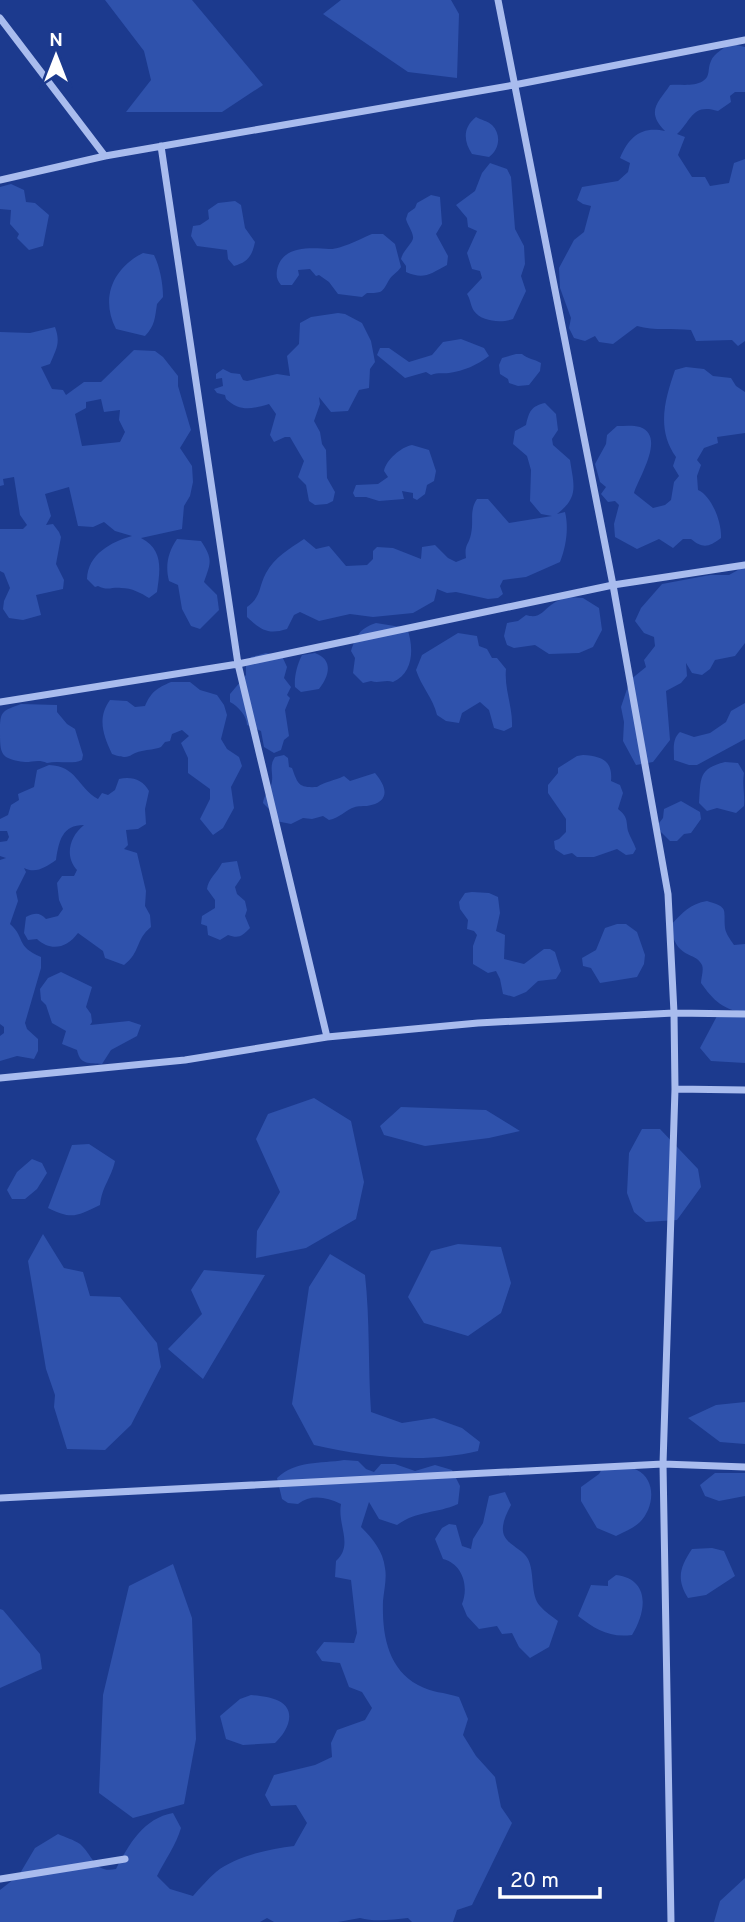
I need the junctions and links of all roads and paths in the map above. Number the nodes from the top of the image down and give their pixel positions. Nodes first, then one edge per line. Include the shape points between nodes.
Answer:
1 (498, 0) edge
2 (0, 18) edge
3 (745, 40) edge
4 (514, 85) junction
5 (161, 146) junction
6 (105, 156) junction
7 (0, 180) edge
8 (745, 565) edge
9 (613, 585) junction
10 (238, 664) junction
11 (0, 702) edge
12 (674, 1013) junction
13 (745, 1014) edge
14 (327, 1037) junction
15 (0, 1079) edge
16 (675, 1089) junction
17 (745, 1090) edge
18 (663, 1464) junction
19 (745, 1467) edge
20 (0, 1498) edge
21 (125, 1859) dead end
22 (0, 1879) edge
23 (671, 1922) edge

1 - 4 street
2 - 6 street
3 - 4 street
4 - 5 street
4 - 9 street
5 - 6 street
5 - 10 street
6 - 7 street
8 - 9 street
9 - 10 street
9 - 12 street via 668,894
10 - 11 street
10 - 14 street
12 - 13 street
12 - 14 street via 478,1023
12 - 16 street
14 - 15 street via 185,1060
16 - 17 street
16 - 18 street
18 - 19 street
18 - 20 street
18 - 23 street
21 - 22 street

